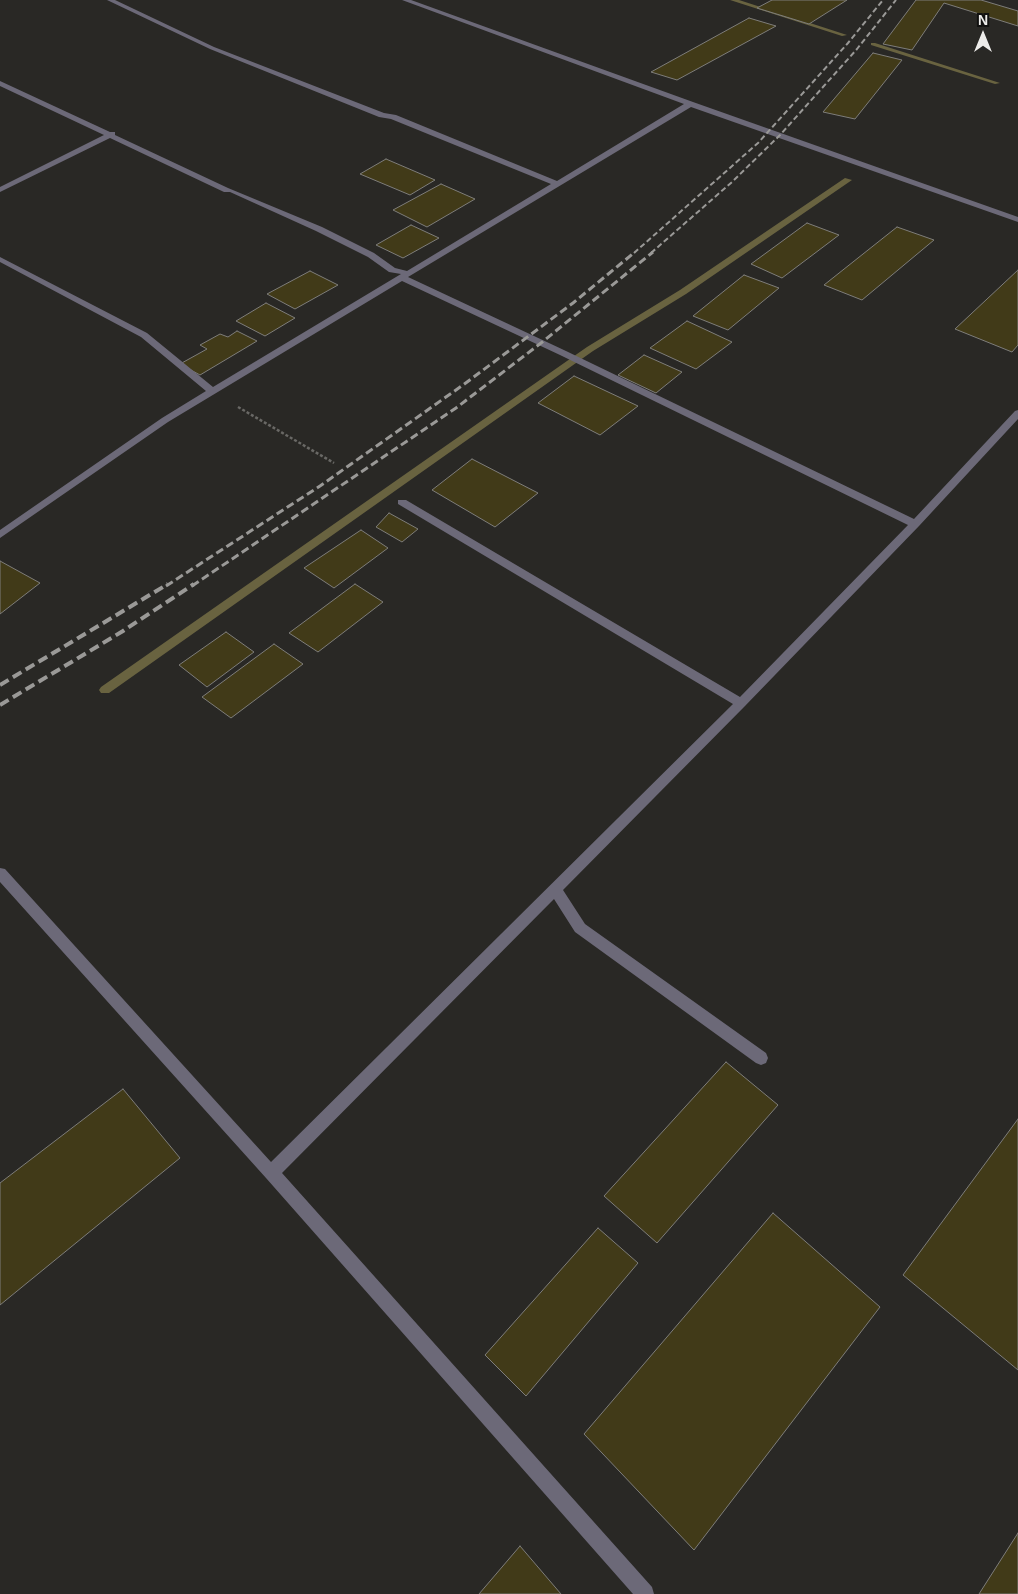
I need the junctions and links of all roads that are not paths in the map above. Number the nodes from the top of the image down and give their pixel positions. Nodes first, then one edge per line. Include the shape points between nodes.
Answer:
1 (110, 0) edge
2 (405, 0) edge
3 (0, 83) edge
4 (690, 104) junction
5 (112, 134) junction
6 (556, 184) junction
7 (0, 190) edge
8 (1018, 220) edge
9 (0, 259) edge
10 (404, 275) junction
11 (212, 391) junction
12 (1018, 412) edge
13 (402, 502) dead end
14 (915, 524) junction
15 (0, 535) edge
16 (741, 703) junction
17 (0, 873) edge
18 (555, 889) junction
19 (761, 1058) dead end
20 (271, 1173) junction
21 (645, 1594) edge

1 - 6 street via 212,48 394,117
2 - 4 street
3 - 5 street
4 - 6 street
4 - 8 street
5 - 7 street
5 - 10 street via 227,190 319,229
6 - 10 street
9 - 11 street via 144,335
10 - 11 street
10 - 14 street
11 - 15 street via 164,420
12 - 14 street
13 - 16 street
14 - 16 street
16 - 18 street
17 - 20 street
18 - 19 street via 580,928
18 - 20 street
20 - 21 street

